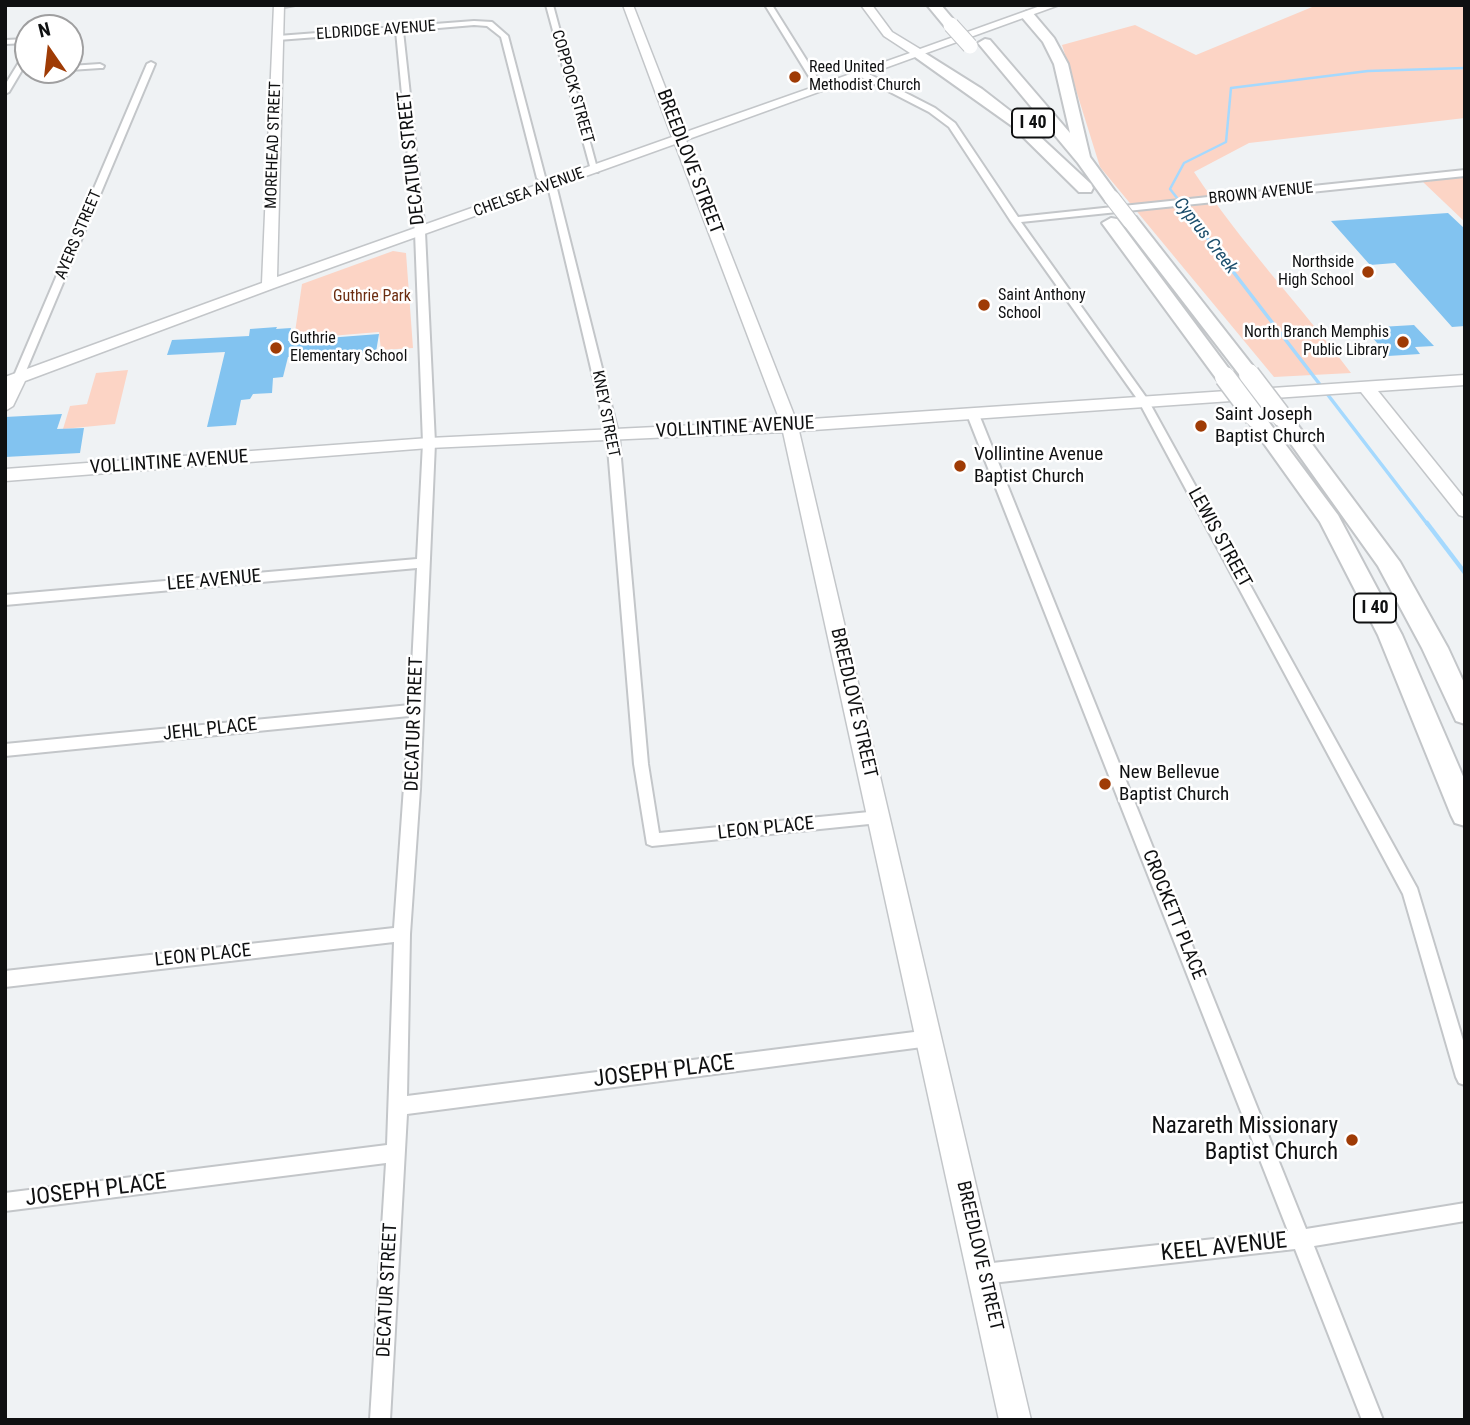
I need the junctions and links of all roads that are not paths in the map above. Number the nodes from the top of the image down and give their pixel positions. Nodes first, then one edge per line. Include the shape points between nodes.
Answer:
1 (292, 5) edge
2 (549, 5) edge
3 (628, 5) edge
4 (768, 5) edge
5 (866, 5) edge
6 (934, 5) edge
7 (951, 5) edge
8 (1054, 5) edge
9 (279, 6) edge
10 (1023, 10) edge
11 (474, 23) joint
12 (398, 29) junction
13 (278, 38) junction
14 (977, 45) junction
15 (920, 54) junction
16 (151, 64) dead end
17 (100, 66) dead end
18 (84, 67) edge
19 (862, 74) junction
20 (14, 77) edge
21 (820, 88) junction
22 (5, 92) edge
23 (680, 138) junction
24 (1084, 160) junction
25 (595, 170) junction
26 (1465, 173) edge
27 (552, 185) junction
28 (1097, 196) junction
29 (1015, 220) junction
30 (1121, 222) junction
31 (420, 232) junction
32 (269, 285) junction
33 (1249, 374) joint
34 (12, 380) edge
35 (1465, 380) edge
36 (1366, 387) junction
37 (1143, 400) junction
38 (5, 406) edge
39 (972, 412) junction
40 (790, 426) junction
41 (613, 436) junction
42 (429, 443) junction
43 (5, 475) edge
44 (1465, 511) edge
45 (423, 563) junction
46 (5, 600) edge
47 (415, 710) junction
48 (1465, 714) edge
49 (5, 750) edge
50 (1465, 815) edge
51 (879, 817) junction
52 (652, 840) joint
53 (402, 934) junction
54 (5, 979) edge
55 (930, 1038) junction
56 (1465, 1077) edge
57 (398, 1106) junction
58 (396, 1153) junction
59 (5, 1202) edge
60 (1465, 1212) edge
61 (1301, 1239) junction
62 (983, 1274) junction
63 (380, 1420) edge
64 (1015, 1420) edge
65 (1373, 1420) edge

1 - 9 street
2 - 25 street, COPPOCK STREET
3 - 23 street, BREEDLOVE STREET
4 - 21 street
5 - 15 street via 888,33
6 - 14 highway, I 40, bridge via 951,26
7 - 14 highway, I 40 via 967,22
8 - 10 street, CHELSEA AVENUE
9 - 13 street, MOREHEAD STREET
10 - 15 street, CHELSEA AVENUE
10 - 24 highway via 1061,64
11 - 12 street, ELDRIDGE AVENUE
11 - 27 street, KNEY STREET via 489,24 504,36 541,178
12 - 13 street, ELDRIDGE AVENUE
12 - 31 street, DECATUR STREET
13 - 32 street, MOREHEAD STREET
14 - 24 highway, I 40
14 - 28 highway, I 40
15 - 19 street, CHELSEA AVENUE
15 - 28 highway via 1017,124
16 - 34 street, AYERS STREET
17 - 18 street
19 - 21 street, CHELSEA AVENUE
19 - 29 street, LEWIS STREET via 952,125
20 - 22 street
21 - 23 street, CHELSEA AVENUE
23 - 25 street, CHELSEA AVENUE
23 - 40 street, BREEDLOVE STREET
24 - 28 highway, I 40
25 - 27 street, CHELSEA AVENUE
26 - 29 street, BROWN AVENUE
27 - 31 street, CHELSEA AVENUE
27 - 41 street, KNEY STREET
28 - 30 highway, I 40
29 - 37 street, LEWIS STREET
30 - 33 highway, I 40
30 - 50 highway, I 40, bridge via 1225,377 1330,520 1390,635
31 - 32 street, CHELSEA AVENUE
31 - 42 street, DECATUR STREET
32 - 34 street, CHELSEA AVENUE
33 - 48 highway, I 40, bridge via 1388,562
34 - 38 street, AYERS STREET
35 - 36 street, VOLLINTINE AVENUE
36 - 37 street, VOLLINTINE AVENUE
36 - 44 street
37 - 39 street, VOLLINTINE AVENUE
37 - 56 street, LEWIS STREET via 1411,893
39 - 40 street, VOLLINTINE AVENUE
39 - 61 street, CROCKETT PLACE
40 - 41 street, VOLLINTINE AVENUE
40 - 51 street, BREEDLOVE STREET
41 - 42 street, VOLLINTINE AVENUE
41 - 52 street, KNEY STREET via 641,764
42 - 43 street, VOLLINTINE AVENUE
42 - 45 street, DECATUR STREET
45 - 46 street, LEE AVENUE
45 - 47 street, DECATUR STREET
47 - 49 street, JEHL PLACE
47 - 53 street, DECATUR STREET
51 - 52 street, LEON PLACE
51 - 55 street, BREEDLOVE STREET
53 - 54 street, LEON PLACE
53 - 57 street, DECATUR STREET
55 - 57 street, JOSEPH PLACE
55 - 62 street, BREEDLOVE STREET
57 - 58 street, DECATUR STREET
58 - 59 street, JOSEPH PLACE
58 - 63 street, DECATUR STREET
60 - 61 street, KEEL AVENUE
61 - 62 street, KEEL AVENUE
61 - 65 street, CROCKETT PLACE
62 - 64 street, BREEDLOVE STREET

